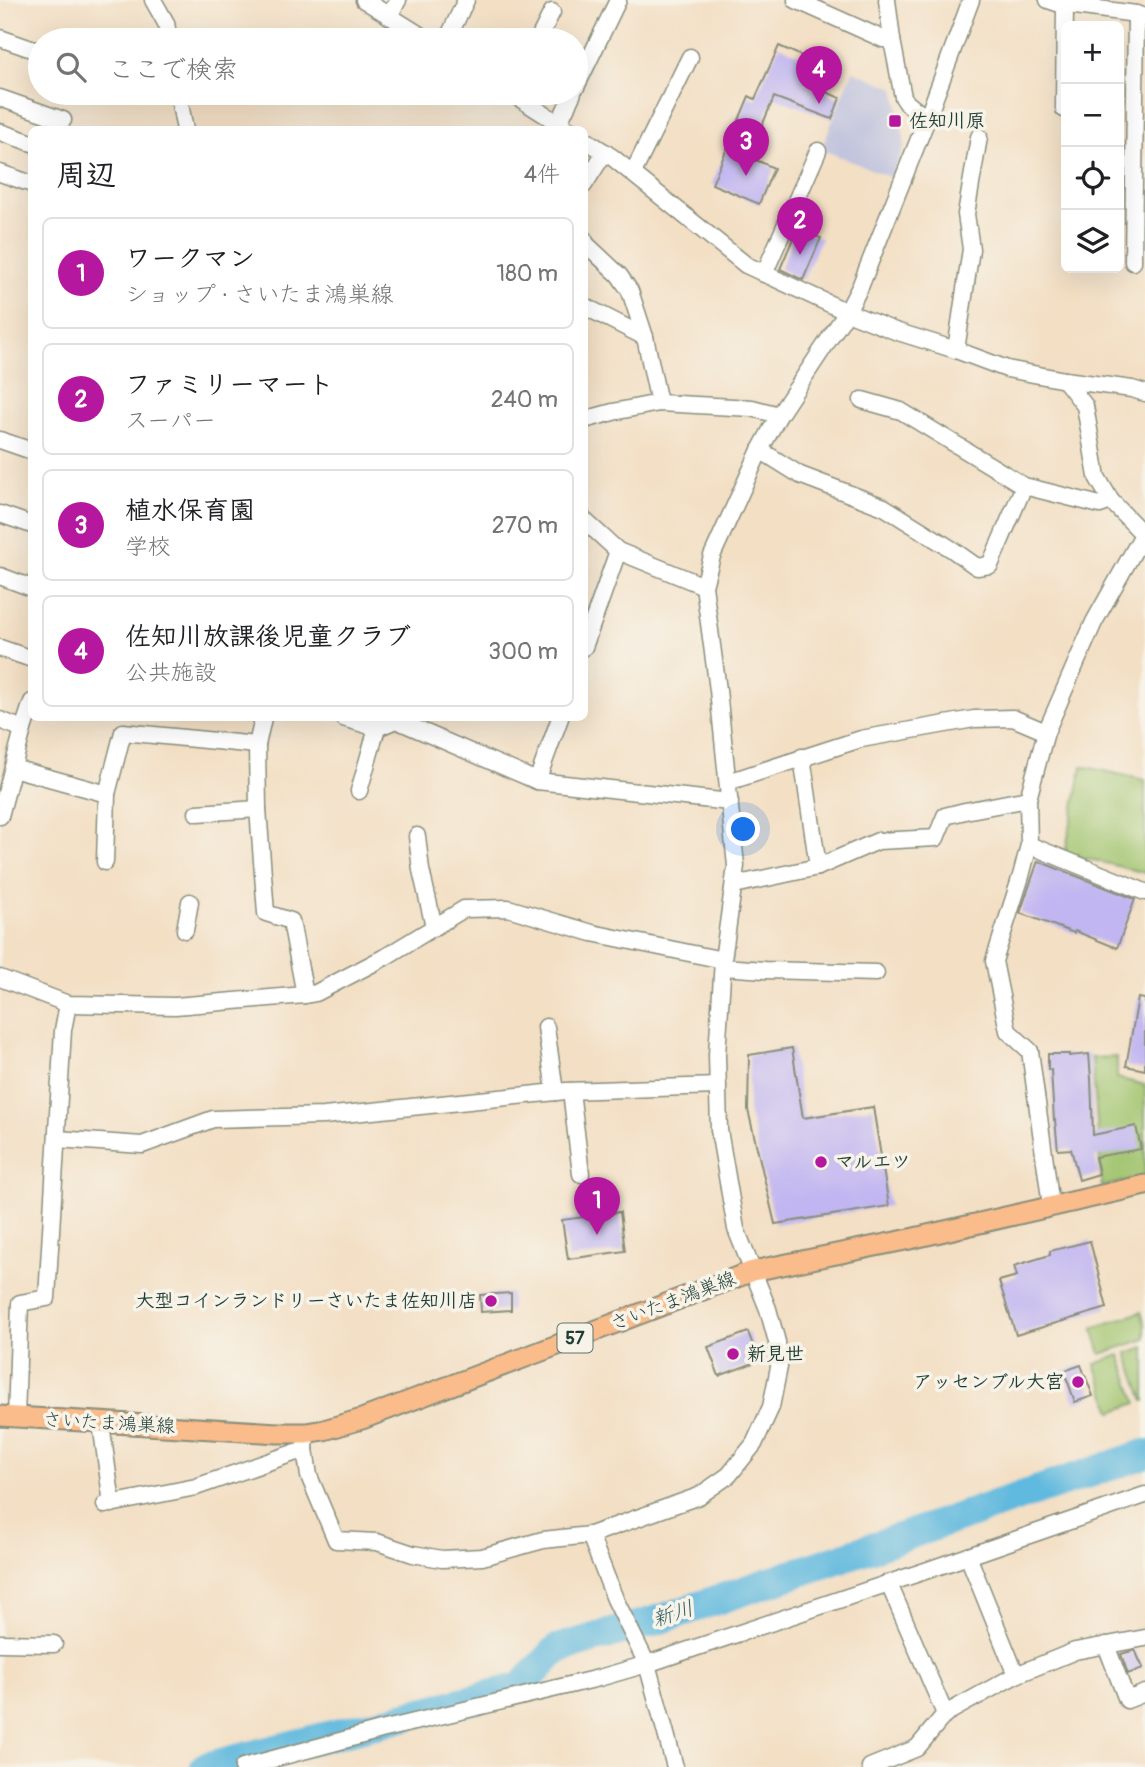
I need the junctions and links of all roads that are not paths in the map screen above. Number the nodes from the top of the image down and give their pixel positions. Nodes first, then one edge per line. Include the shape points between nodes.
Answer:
1 (153, 0) edge
2 (363, 0) edge
3 (398, 0) edge
4 (466, 0) edge
5 (618, 0) edge
6 (796, 0) edge
7 (887, 0) edge
8 (971, 0) edge
9 (1048, 0) edge
10 (1065, 5) junction
11 (552, 12) dead end
12 (389, 16) junction
13 (1140, 16) edge
14 (167, 28) edge
15 (408, 28) edge
16 (453, 28) edge
17 (544, 28) edge
18 (0, 38) edge
19 (892, 40) junction
20 (28, 48) edge
21 (690, 57) dead end
22 (588, 62) edge
23 (1064, 84) edge
24 (0, 98) edge
25 (180, 105) edge
26 (531, 105) edge
27 (570, 105) edge
28 (927, 119) junction
29 (63, 120) dead end
30 (184, 126) edge
31 (564, 126) edge
32 (0, 132) edge
33 (979, 137) dead end
34 (588, 141) edge
35 (28, 142) edge
36 (818, 151) dead end
37 (605, 152) junction
38 (0, 173) edge
39 (633, 173) junction
40 (588, 178) edge
41 (28, 183) edge
42 (588, 246) edge
43 (1133, 262) dead end
44 (764, 274) junction
45 (588, 308) edge
46 (847, 312) junction
47 (645, 337) junction
48 (956, 350) junction
49 (1065, 380) junction
50 (1145, 393) edge
51 (862, 400) dead end
52 (659, 402) junction
53 (779, 415) junction
54 (588, 419) edge
55 (0, 440) edge
56 (28, 450) edge
57 (760, 450) junction
58 (1024, 486) junction
59 (1111, 501) junction
60 (0, 514) edge
61 (28, 524) edge
62 (588, 524) edge
63 (1144, 533) edge
64 (618, 551) junction
65 (0, 576) edge
66 (28, 586) edge
67 (704, 586) junction
68 (588, 637) edge
69 (0, 649) edge
70 (28, 658) edge
71 (28, 714) edge
72 (0, 720) edge
73 (262, 721) edge
74 (353, 721) edge
75 (394, 721) edge
76 (398, 721) edge
77 (559, 721) edge
78 (377, 728) junction
79 (23, 729) junction
80 (1046, 732) junction
81 (257, 745) junction
82 (802, 757) junction
83 (13, 768) junction
84 (537, 781) junction
85 (728, 782) junction
86 (359, 791) dead end
87 (107, 794) junction
88 (1027, 799) junction
89 (730, 802) junction
90 (258, 809) junction
91 (197, 813) dead end
92 (0, 816) edge
93 (417, 836) dead end
94 (1029, 845) junction
95 (105, 862) dead end
96 (818, 867) junction
97 (734, 885) junction
98 (1145, 892) edge
99 (190, 902) dead end
100 (434, 927) junction
101 (185, 930) dead end
102 (723, 963) junction
103 (876, 973) dead end
104 (0, 978) edge
105 (305, 995) junction
106 (68, 1004) junction
107 (546, 1027) dead end
108 (718, 1086) junction
109 (563, 1092) junction
110 (57, 1139) junction
111 (581, 1174) dead end
112 (1145, 1185) edge
113 (1051, 1206) junction
114 (753, 1271) junction
115 (8, 1417) edge
116 (101, 1423) junction
117 (306, 1441) junction
118 (1145, 1495) edge
119 (590, 1535) junction
120 (968, 1556) junction
121 (889, 1584) junction
122 (1145, 1638) edge
123 (0, 1643) edge
124 (54, 1644) dead end
125 (1106, 1645) junction
126 (646, 1662) junction
127 (1016, 1675) junction
128 (1145, 1693) edge
129 (945, 1714) junction
130 (243, 1767) edge
131 (676, 1767) edge
132 (870, 1767) edge

1 - 14 street
2 - 12 street
3 - 12 street
4 - 16 street
5 - 22 street
6 - 19 street
7 - 19 street
8 - 28 street
9 - 10 street
10 - 13 street
10 - 23 street
11 - 17 street
12 - 15 street
13 - 43 street
18 - 20 street
19 - 28 street via 903,97
21 - 39 street
24 - 29 street
25 - 30 street
26 - 31 street
27 - 31 street
28 - 46 street
32 - 35 street
33 - 48 street via 965,214 971,249
34 - 37 street
36 - 44 street
37 - 39 street
37 - 40 street
38 - 41 street
39 - 44 street via 746,265
42 - 47 street via 630,291
44 - 46 street
45 - 47 street
46 - 48 street
46 - 53 street
47 - 52 street
48 - 49 street via 1007,369
49 - 50 street
49 - 59 street via 1085,406 1097,477
51 - 58 street via 901,411
52 - 53 street via 752,408
52 - 54 street
53 - 57 street
55 - 56 street
57 - 58 street via 800,475 884,507 977,567 990,565
57 - 67 street via 716,546
58 - 59 street via 1100,505
59 - 63 street
60 - 61 street
62 - 64 street
63 - 80 street via 1094,622
64 - 67 street
64 - 68 street
65 - 66 street
67 - 85 street
69 - 70 street
71 - 79 street
72 - 79 street
73 - 81 street
74 - 78 street
75 - 78 street
76 - 84 street
77 - 84 street
78 - 86 street
79 - 83 street
80 - 82 street via 1013,718 974,719 860,739
80 - 88 street
81 - 87 street via 124,732
81 - 90 street
82 - 85 street
82 - 96 street
83 - 87 street
83 - 92 street
84 - 89 street
85 - 89 street
87 - 95 street
88 - 94 street
88 - 96 street via 944,816 936,838 878,841
89 - 97 street
90 - 91 street
90 - 105 street via 266,914 291,921
93 - 100 street
94 - 98 street
94 - 113 street via 994,961 1008,1031 1030,1051
96 - 97 street
97 - 102 street
99 - 101 street
100 - 102 street via 464,909 508,908
100 - 105 street via 385,957
102 - 103 street via 765,970
102 - 108 street
104 - 106 street
105 - 106 street via 174,1006
106 - 110 street
107 - 109 street
108 - 109 street
108 - 114 street via 719,1130 736,1229
109 - 110 street via 324,1116 213,1119 142,1145
109 - 111 street
110 - 115 street via 47,1298 20,1303
112 - 113 main road, さいたま鴻巣線 / 57
113 - 114 main road, さいたま鴻巣線 / 57
114 - 117 main road, さいたま鴻巣線 / 57 via 324,1430
114 - 119 street via 777,1342 779,1367 771,1407 754,1444 729,1475 698,1496
115 - 116 main road, さいたま鴻巣線 / 57
116 - 117 main road, さいたま鴻巣線 / 57 via 278,1433
116 - 117 street via 108,1505 196,1488
117 - 119 street via 309,1476 336,1540 377,1542 442,1559 482,1558 543,1540
118 - 120 street
119 - 126 street
120 - 121 street
120 - 127 street
121 - 126 street
121 - 129 street
122 - 125 street
123 - 124 street
125 - 127 street via 1074,1651
125 - 128 street via 1127,1700
126 - 130 street via 599,1678
126 - 131 street
127 - 129 street
129 - 132 street via 917,1748

